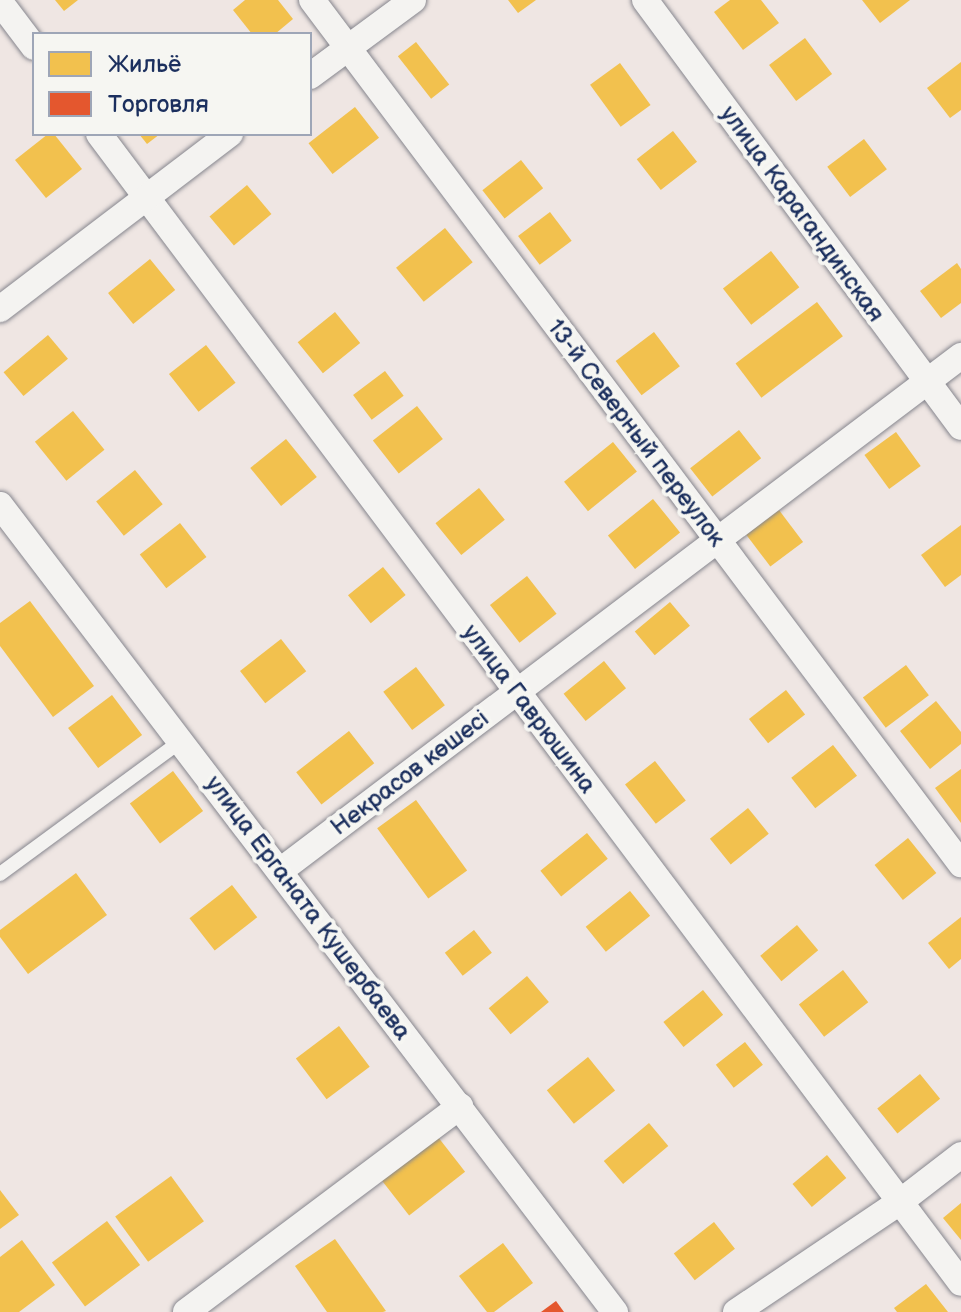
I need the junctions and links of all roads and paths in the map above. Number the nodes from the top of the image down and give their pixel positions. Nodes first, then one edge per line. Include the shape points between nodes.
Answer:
1 (312, 0) edge
2 (413, 0) edge
3 (645, 0) edge
4 (0, 2) edge
5 (32, 44) edge
6 (347, 48) junction
7 (312, 74) edge
8 (101, 136) edge
9 (227, 136) edge
10 (146, 196) junction
11 (0, 309) edge
12 (961, 356) edge
13 (927, 382) junction
14 (961, 427) edge
15 (0, 505) edge
16 (717, 541) junction
17 (516, 692) junction
18 (181, 741) junction
19 (961, 864) edge
20 (280, 871) junction
21 (0, 874) edge
22 (460, 1106) junction
23 (961, 1155) edge
24 (900, 1202) junction
25 (961, 1283) edge
26 (186, 1312) edge
27 (615, 1312) edge
28 (736, 1312) edge

1 - 6 street, 13-й Северный переулок
2 - 6 street
3 - 13 street, улица Карагандинская
4 - 5 street
6 - 7 street
6 - 16 street, 13-й Северный переулок
8 - 10 street, улица Гаврюшина
9 - 10 street
10 - 11 street
10 - 17 street, улица Гаврюшина
12 - 13 street, Некрасов көшесі
13 - 14 street, улица Карагандинская
13 - 16 street, Некрасов көшесі
15 - 18 street, улица Ерганата Кушербаева
16 - 17 street, Некрасов көшесі
16 - 19 street, 13-й Северный переулок
17 - 20 street, Некрасов көшесі
17 - 24 street, улица Гаврюшина
18 - 20 street, улица Ерганата Кушербаева
18 - 21 lane
20 - 22 street, улица Ерганата Кушербаева
22 - 26 street
22 - 27 street, улица Ерганата Кушербаева
23 - 24 street
24 - 25 street, улица Гаврюшина
24 - 28 street

